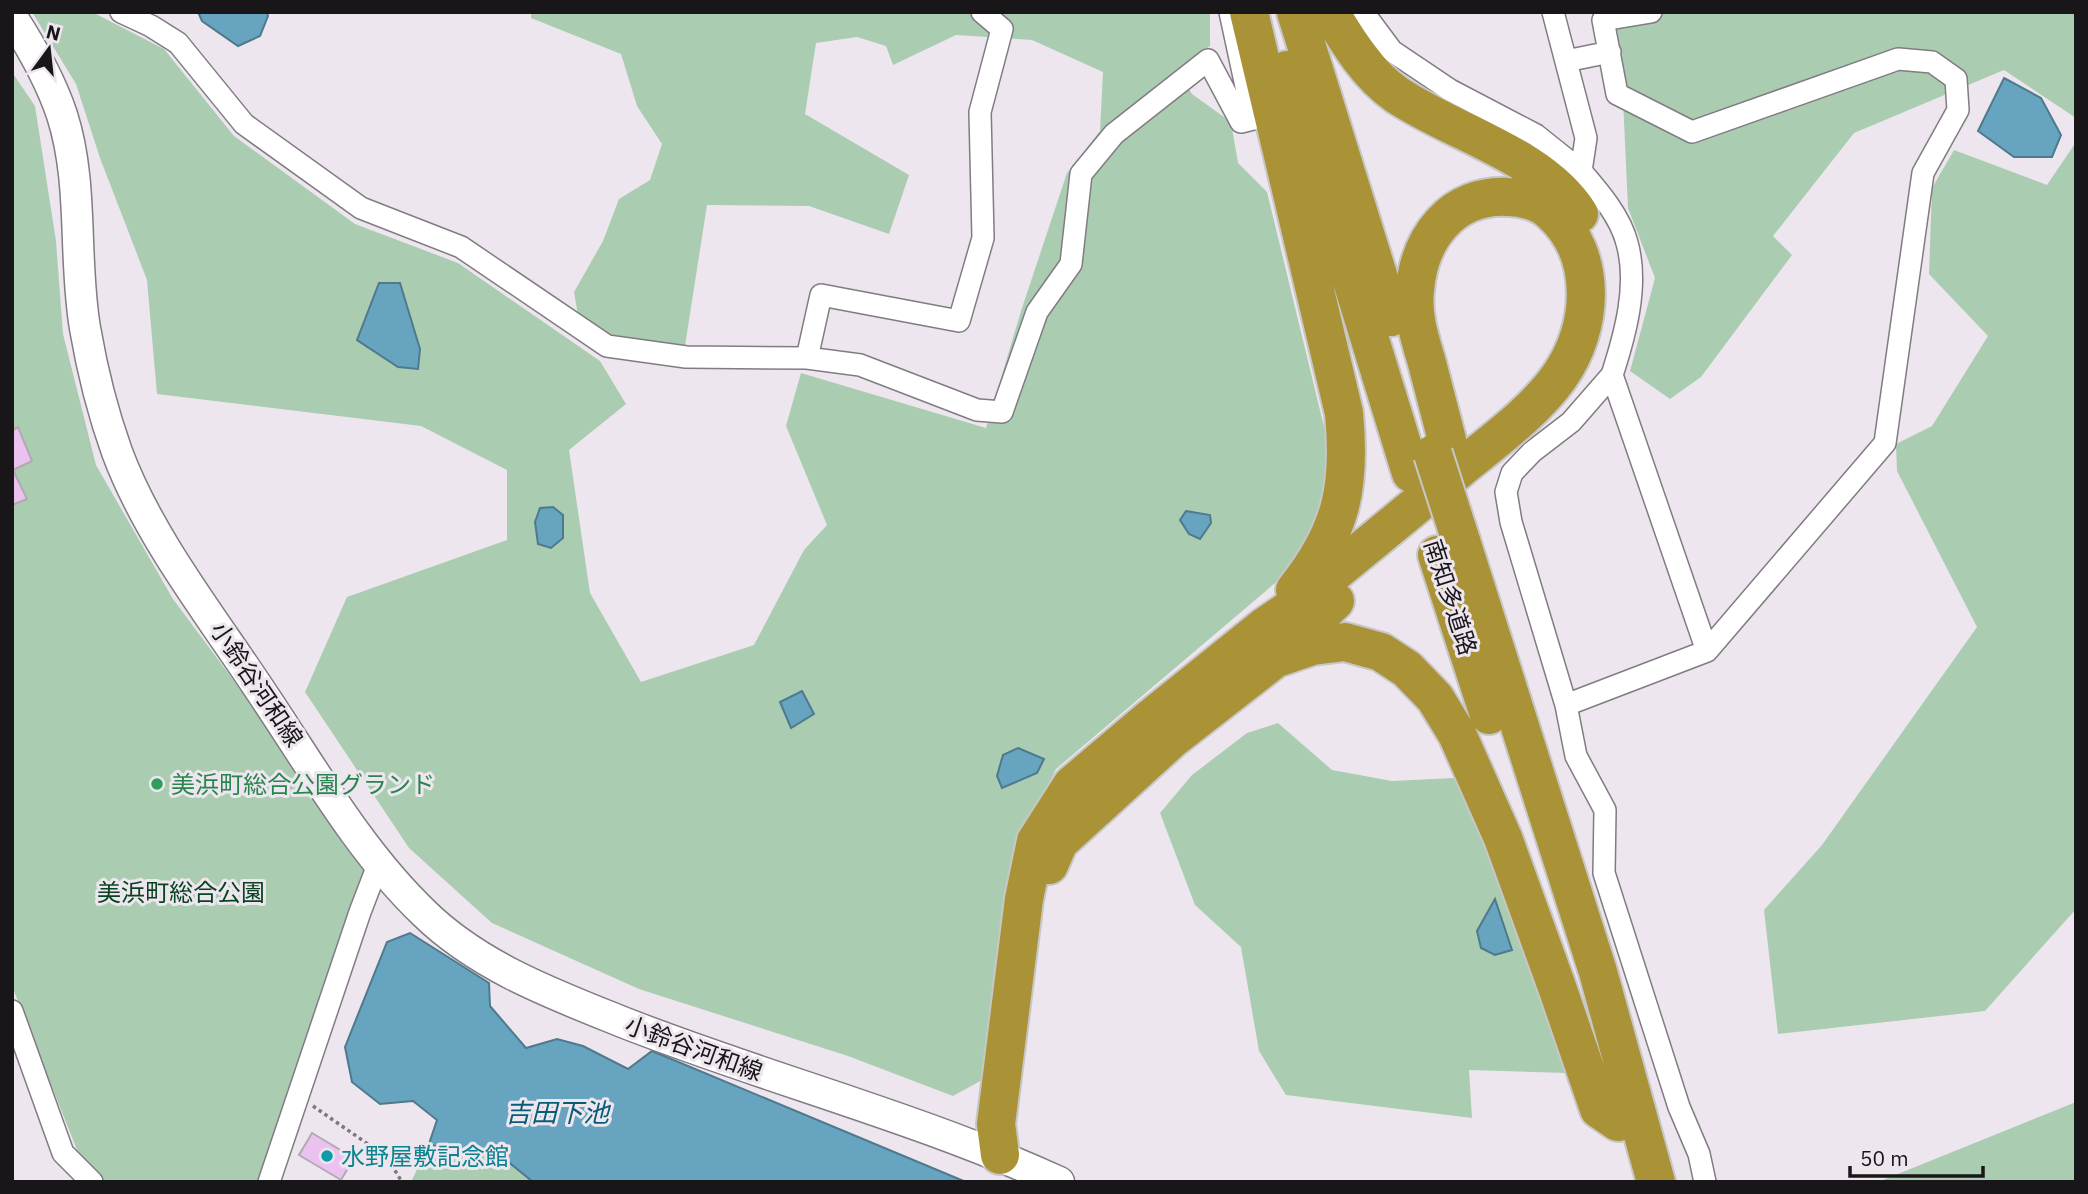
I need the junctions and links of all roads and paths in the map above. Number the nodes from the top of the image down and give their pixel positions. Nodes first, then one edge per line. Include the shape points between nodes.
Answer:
1 (121, 12) edge
2 (982, 12) edge
3 (1230, 12) edge
4 (1249, 12) edge
5 (1269, 12) edge
6 (1296, 12) edge
7 (1330, 12) edge
8 (1363, 12) edge
9 (1553, 12) edge
10 (1651, 12) edge
11 (12, 16) edge
12 (159, 19) edge
13 (1610, 52) junction
14 (1566, 61) junction
15 (1581, 171) junction
16 (807, 359) junction
17 (1612, 375) junction
18 (1430, 456) junction
19 (1457, 539) junction
20 (1270, 642) junction
21 (1707, 652) junction
22 (1566, 705) junction
23 (378, 865) junction
24 (12, 1011) edge
25 (312, 1106) dead end
26 (1618, 1122) junction
27 (1000, 1155) junction
28 (92, 1182) edge
29 (269, 1182) edge
30 (402, 1182) edge
31 (1059, 1182) edge
32 (1631, 1182) edge
33 (1656, 1182) edge
34 (1705, 1182) edge

1 - 12 street
2 - 16 street via 1002,29 980,113 983,238 959,321 821,295
3 - 16 street via 1253,119 1241,122 1208,60 1114,134 1081,174 1071,264 1037,312 1002,412 977,410 860,365
4 - 20 highway via 1344,412 1347,447 1346,485 1335,524
5 - 18 highway, 南知多道路
6 - 18 highway, 南知多道路
7 - 20 highway via 1364,63 1395,93 1518,159 1554,186 1573,206 1598,251 1604,299 1595,347 1584,370 1550,408 1399,540
8 - 15 street via 1392,51 1450,90 1536,135
9 - 14 street
10 - 13 street via 1603,20
11 - 23 main road, 小鈴谷河和線 via 42,63 62,116 71,152 85,326 112,436 136,497
12 - 16 street via 244,124 361,208 461,247 607,346 686,357
13 - 14 street
13 - 21 street via 1617,94 1692,132 1898,59 1931,62 1956,79 1958,110 1923,173 1885,443
14 - 15 street via 1586,138
15 - 17 street via 1610,207 1627,242 1632,275 1624,339
17 - 21 street
17 - 22 street via 1572,422 1512,473 1506,492
18 - 19 highway, 南知多道路, bridge
18 - 20 highway via 1414,316 1419,264 1427,243 1458,209 1477,199 1522,197 1551,211 1575,241 1586,274 1586,311 1560,377 1496,439 1286,612
19 - 26 highway, 南知多道路 via 1569,960
19 - 33 highway, 南知多道路 via 1598,972
20 - 26 highway via 1312,646 1345,642 1381,652 1407,669 1435,698 1457,734 1503,838 1598,1109
20 - 27 highway via 1151,718 1072,785 1036,841 1024,899 996,1124
21 - 22 street
22 - 34 street via 1576,757 1605,810 1604,873
23 - 27 main road, 小鈴谷河和線 via 426,916 467,948 514,975 656,1035
23 - 29 street
24 - 28 street via 63,1153
25 - 30 path via 375,1149
26 - 32 highway, 南知多道路
27 - 31 main road, 小鈴谷河和線

